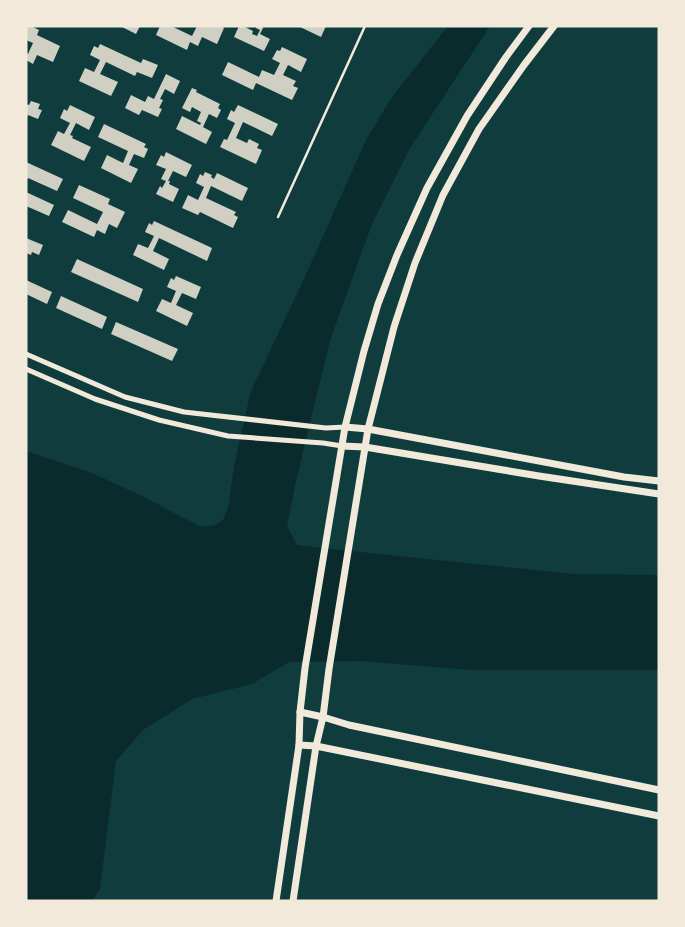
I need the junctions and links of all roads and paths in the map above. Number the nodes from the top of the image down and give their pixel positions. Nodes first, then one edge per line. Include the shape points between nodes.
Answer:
1 (365, 26) edge
2 (529, 26) edge
3 (554, 26) edge
4 (278, 217) dead end
5 (26, 354) edge
6 (26, 369) edge
7 (345, 427) junction
8 (368, 429) junction
9 (342, 446) junction
10 (365, 447) junction
11 (659, 481) edge
12 (659, 494) edge
13 (300, 712) junction
14 (323, 717) junction
15 (299, 745) junction
16 (316, 746) junction
17 (659, 790) edge
18 (659, 816) edge
19 (276, 901) edge
20 (293, 901) edge

1 - 4 lane
2 - 7 street via 467,116 427,188 378,304
3 - 8 street via 479,129 443,195 415,263 394,327
5 - 7 street via 125,397 184,412 326,428
6 - 9 street via 95,399 159,420 228,436
7 - 8 street
7 - 9 street
8 - 10 street
8 - 11 street via 615,476
9 - 10 street
9 - 13 street
10 - 12 street
10 - 14 street
13 - 14 street
13 - 15 street
14 - 16 street
14 - 17 street
15 - 16 street
15 - 19 street
16 - 18 street
16 - 20 street

